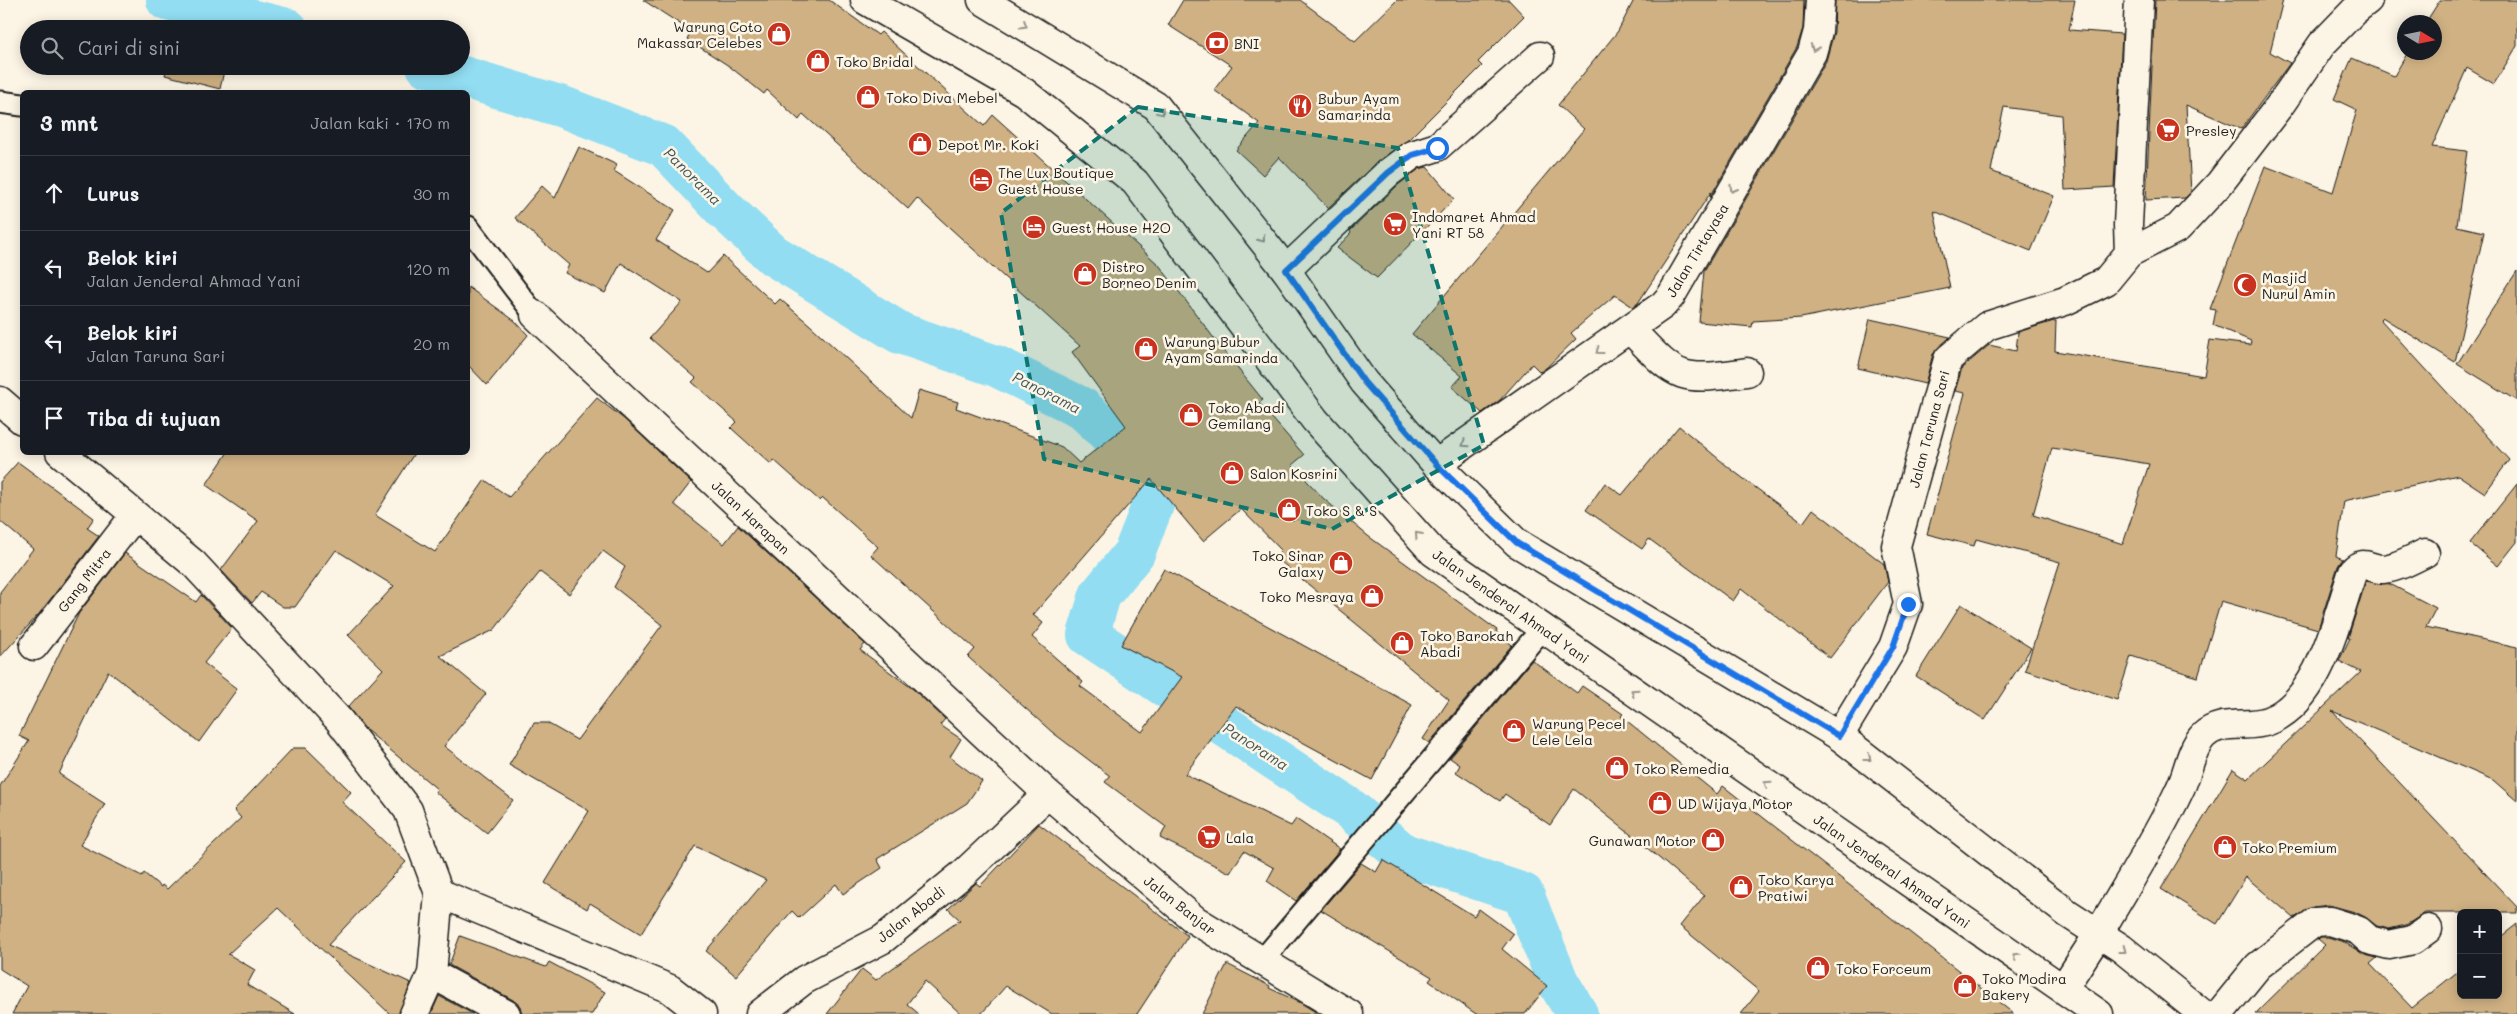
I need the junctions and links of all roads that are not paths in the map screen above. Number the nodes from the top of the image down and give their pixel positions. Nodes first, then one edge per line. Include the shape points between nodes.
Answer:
1 (865, 0) edge
2 (982, 0) edge
3 (1820, 0) edge
4 (2139, 0) edge
5 (2368, 0) edge
6 (1540, 56) dead end
7 (0, 102) edge
8 (20, 105) edge
9 (470, 230) edge
10 (2129, 252) junction
11 (1286, 270) junction
12 (535, 315) joint
13 (1630, 329) junction
14 (1747, 372) dead end
15 (0, 401) edge
16 (20, 418) edge
17 (64, 455) edge
18 (1436, 464) junction
19 (135, 515) junction
20 (2426, 553) dead end
21 (1542, 629) junction
22 (34, 646) dead end
23 (1839, 736) junction
24 (1048, 794) junction
25 (439, 893) junction
26 (2428, 929) dead end
27 (2099, 933) junction
28 (1261, 962) junction
29 (432, 974) junction
30 (2063, 989) junction
31 (414, 1014) edge
32 (506, 1014) edge
33 (702, 1014) edge
34 (760, 1014) edge
35 (1349, 1014) edge
36 (2100, 1014) edge
37 (2203, 1014) edge
38 (2219, 1014) edge

21 -> 1 street, Jalan Jenderal Ahmad Yani via 1433,552 1315,420 1135,182 1024,92
2 -> 11 street via 1156,106
3 -> 13 street, Jalan Tirtayasa via 1818,32 1812,53 1671,296
4 - 10 street
5 - 10 street via 2322,44 2220,183 2178,228
6 - 11 street via 1437,148 1412,155 1388,173
7 - 8 lane
9 - 12 lane, Jalan Harapan
10 - 23 street, Jalan Taruna Sari via 2106,281 2066,301 1987,326 1948,359 1896,546 1908,604 1893,647
11 - 18 street via 1364,382
12 - 24 street, Jalan Harapan
13 - 14 street via 1675,372 1704,378
13 -> 18 street, Jalan Tirtayasa
15 - 16 street
17 - 19 street
18 - 23 street via 1517,543
19 - 22 street, Gang Mitra
19 - 25 street via 194,564 339,720 408,810
20 - 27 street via 2384,569 2359,565 2353,571 2315,677 2300,697 2267,721 2247,725 2223,724 2203,736 2195,746 2179,791
21 - 28 lane
30 -> 21 street, Jalan Jenderal Ahmad Yani
23 -> 27 street via 2067,913
24 - 28 street, Jalan Banjar via 1195,920
24 - 34 street, Jalan Abadi via 964,873 882,939 804,980
25 - 29 street
25 - 33 street via 670,989
26 - 38 street via 2413,940 2389,946 2369,940 2349,927 2330,921 2315,922 2258,966
27 - 30 street
27 -> 37 street
28 - 35 street, Jalan Banjar
29 - 31 street
29 - 32 street
30 - 36 street, Jalan Jenderal Ahmad Yani

